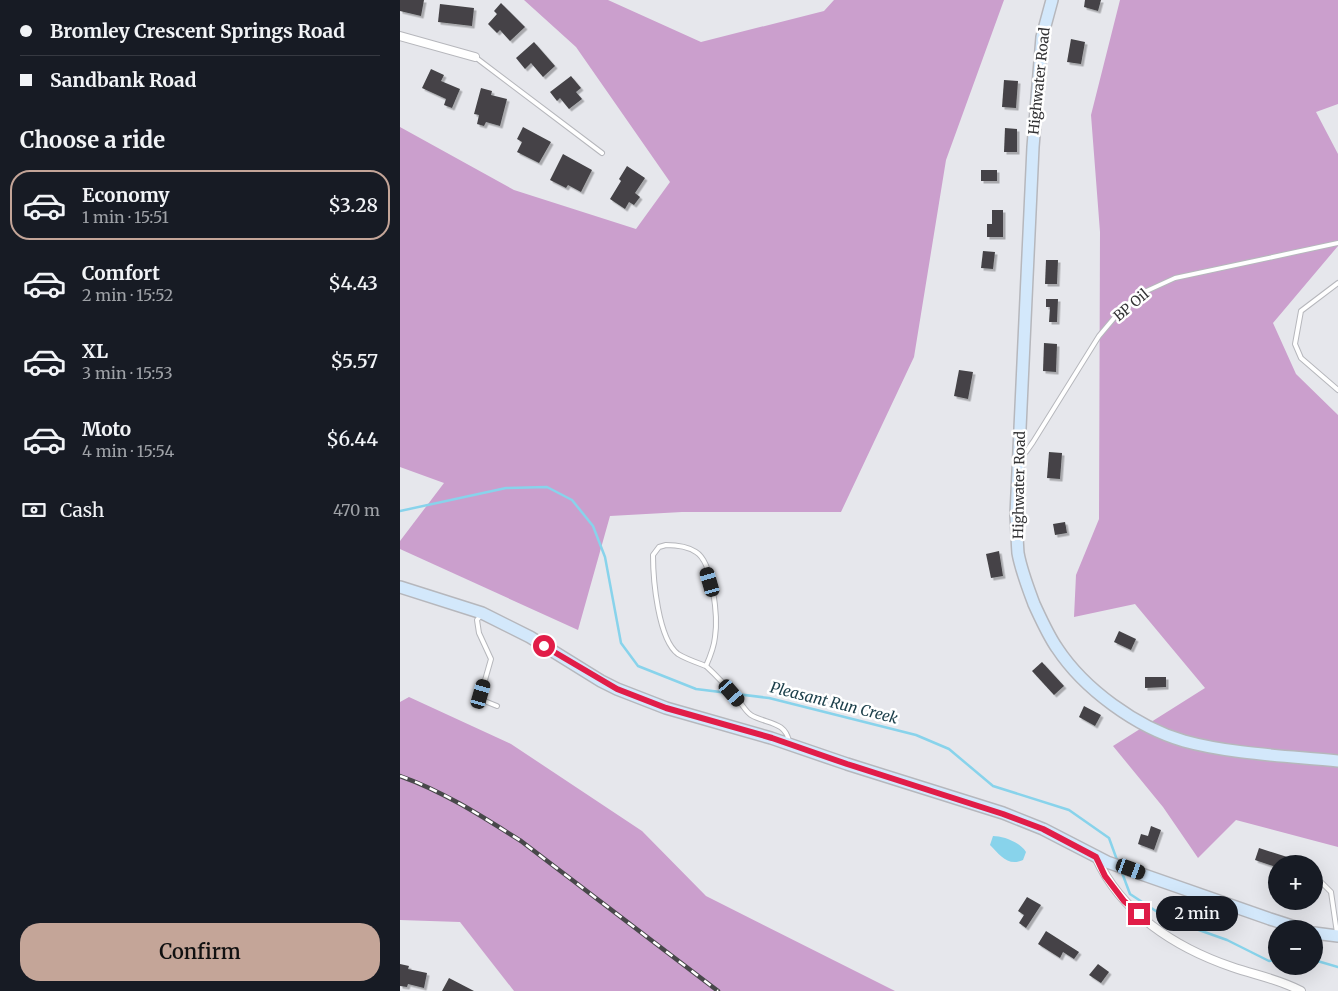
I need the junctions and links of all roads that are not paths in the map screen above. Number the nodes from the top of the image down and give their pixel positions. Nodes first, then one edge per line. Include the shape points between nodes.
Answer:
1 (1052, 0) edge
2 (400, 36) edge
3 (475, 57) joint
4 (602, 153) dead end
5 (1338, 243) edge
6 (1338, 283) edge
7 (1338, 390) edge
8 (1018, 453) junction
9 (400, 587) edge
10 (482, 613) junction
11 (706, 666) junction
12 (497, 706) dead end
13 (789, 744) junction
14 (1338, 761) edge
15 (1102, 859) junction
16 (1323, 884) edge
17 (1270, 920) edge
18 (1323, 934) edge
19 (1338, 936) edge
20 (1301, 991) edge

1 - 8 street, Highwater Road via 1042,37 1033,146
2 - 3 street
3 - 4 lane
5 - 8 lane, BP Oil via 1174,278 1140,294 1099,336 1033,442 1026,452
6 - 7 lane via 1300,311 1296,344 1300,358
8 - 14 street, Highwater Road via 1018,554 1040,618 1056,648 1074,670 1100,695 1163,733 1184,740 1253,752
9 - 10 street
10 - 12 lane via 477,620 491,659 481,694 482,700
10 - 13 street via 617,689 666,708
11 - 11 lane via 716,622 706,564 696,552 684,547 659,547 652,555 665,635 679,654
11 - 13 lane via 747,712 784,728
13 - 15 street via 1003,814 1043,829
15 - 17 street
15 - 20 street via 1105,876 1124,901 1178,943 1206,958 1277,980
16 - 19 lane via 1331,892
18 - 19 street

